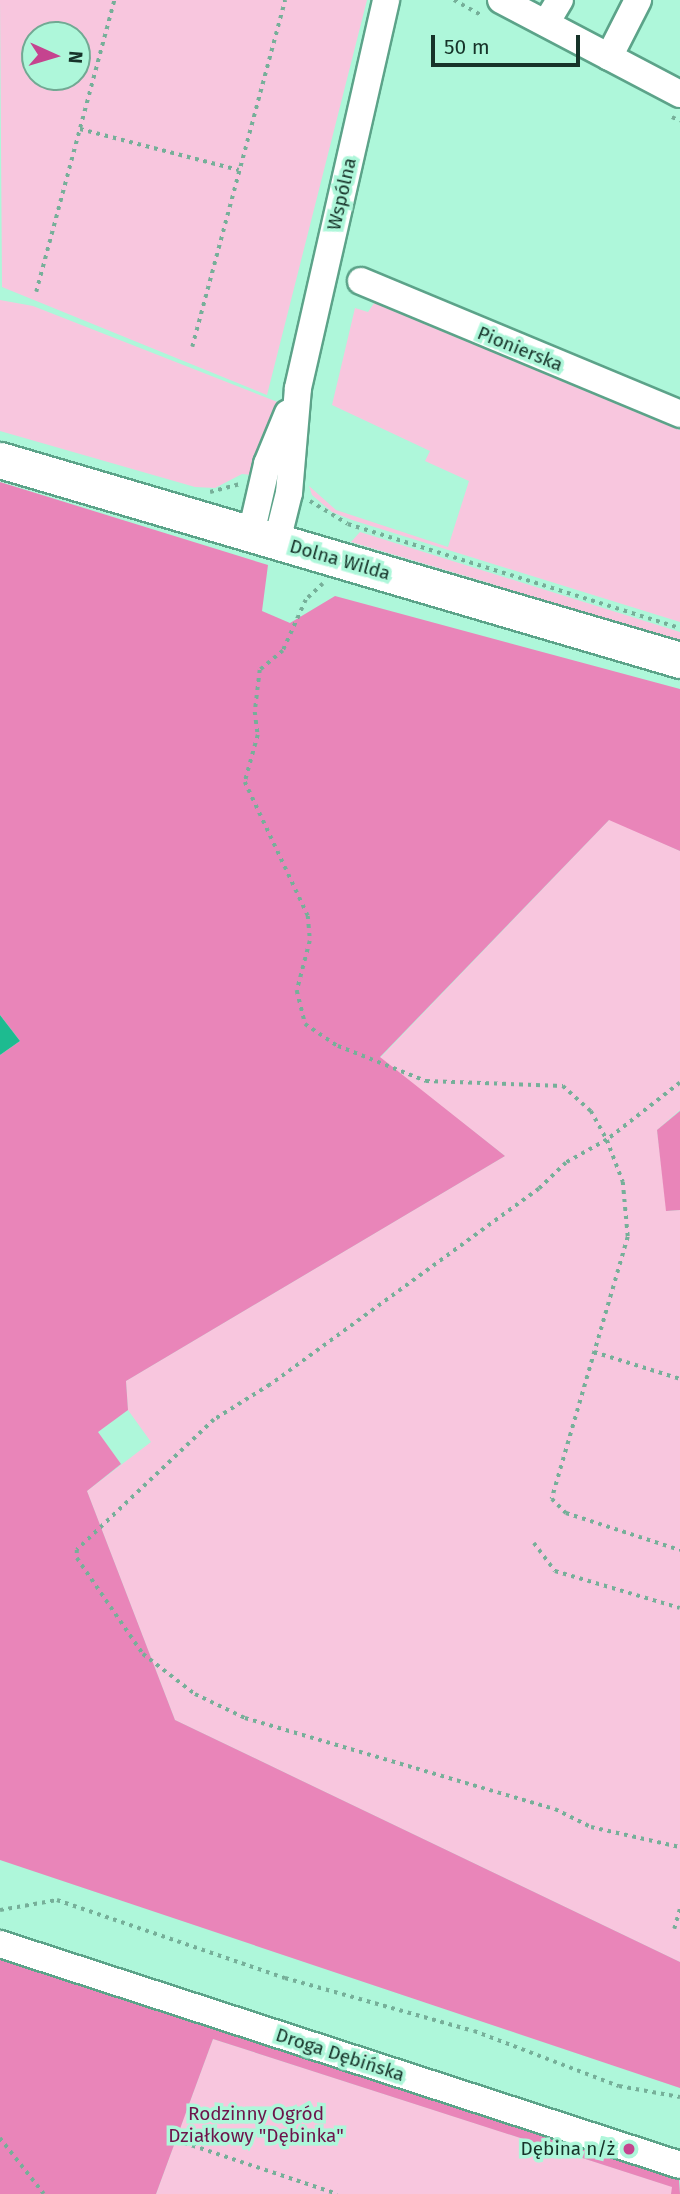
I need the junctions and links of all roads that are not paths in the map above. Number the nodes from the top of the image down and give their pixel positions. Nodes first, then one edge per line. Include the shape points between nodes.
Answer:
1 (386, 0) edge
2 (502, 0) edge
3 (560, 0) edge
4 (638, 0) edge
5 (546, 23) junction
6 (609, 57) junction
7 (680, 94) edge
8 (361, 281) dead end
9 (298, 388) junction
10 (680, 414) edge
11 (0, 460) edge
12 (264, 537) junction
13 (680, 660) edge
14 (0, 1944) edge
15 (680, 2165) edge

1 - 9 street, Wspólna
2 - 5 street
3 - 5 street
4 - 6 street
5 - 6 street
6 - 7 street
8 - 10 street, Pionierska
9 - 12 street, Wspólna via 262,487
9 - 12 street, Wspólna via 289,493
11 - 12 main road, Dolna Wilda
12 - 13 main road, Dolna Wilda
14 - 15 street, Droga Dębińska

